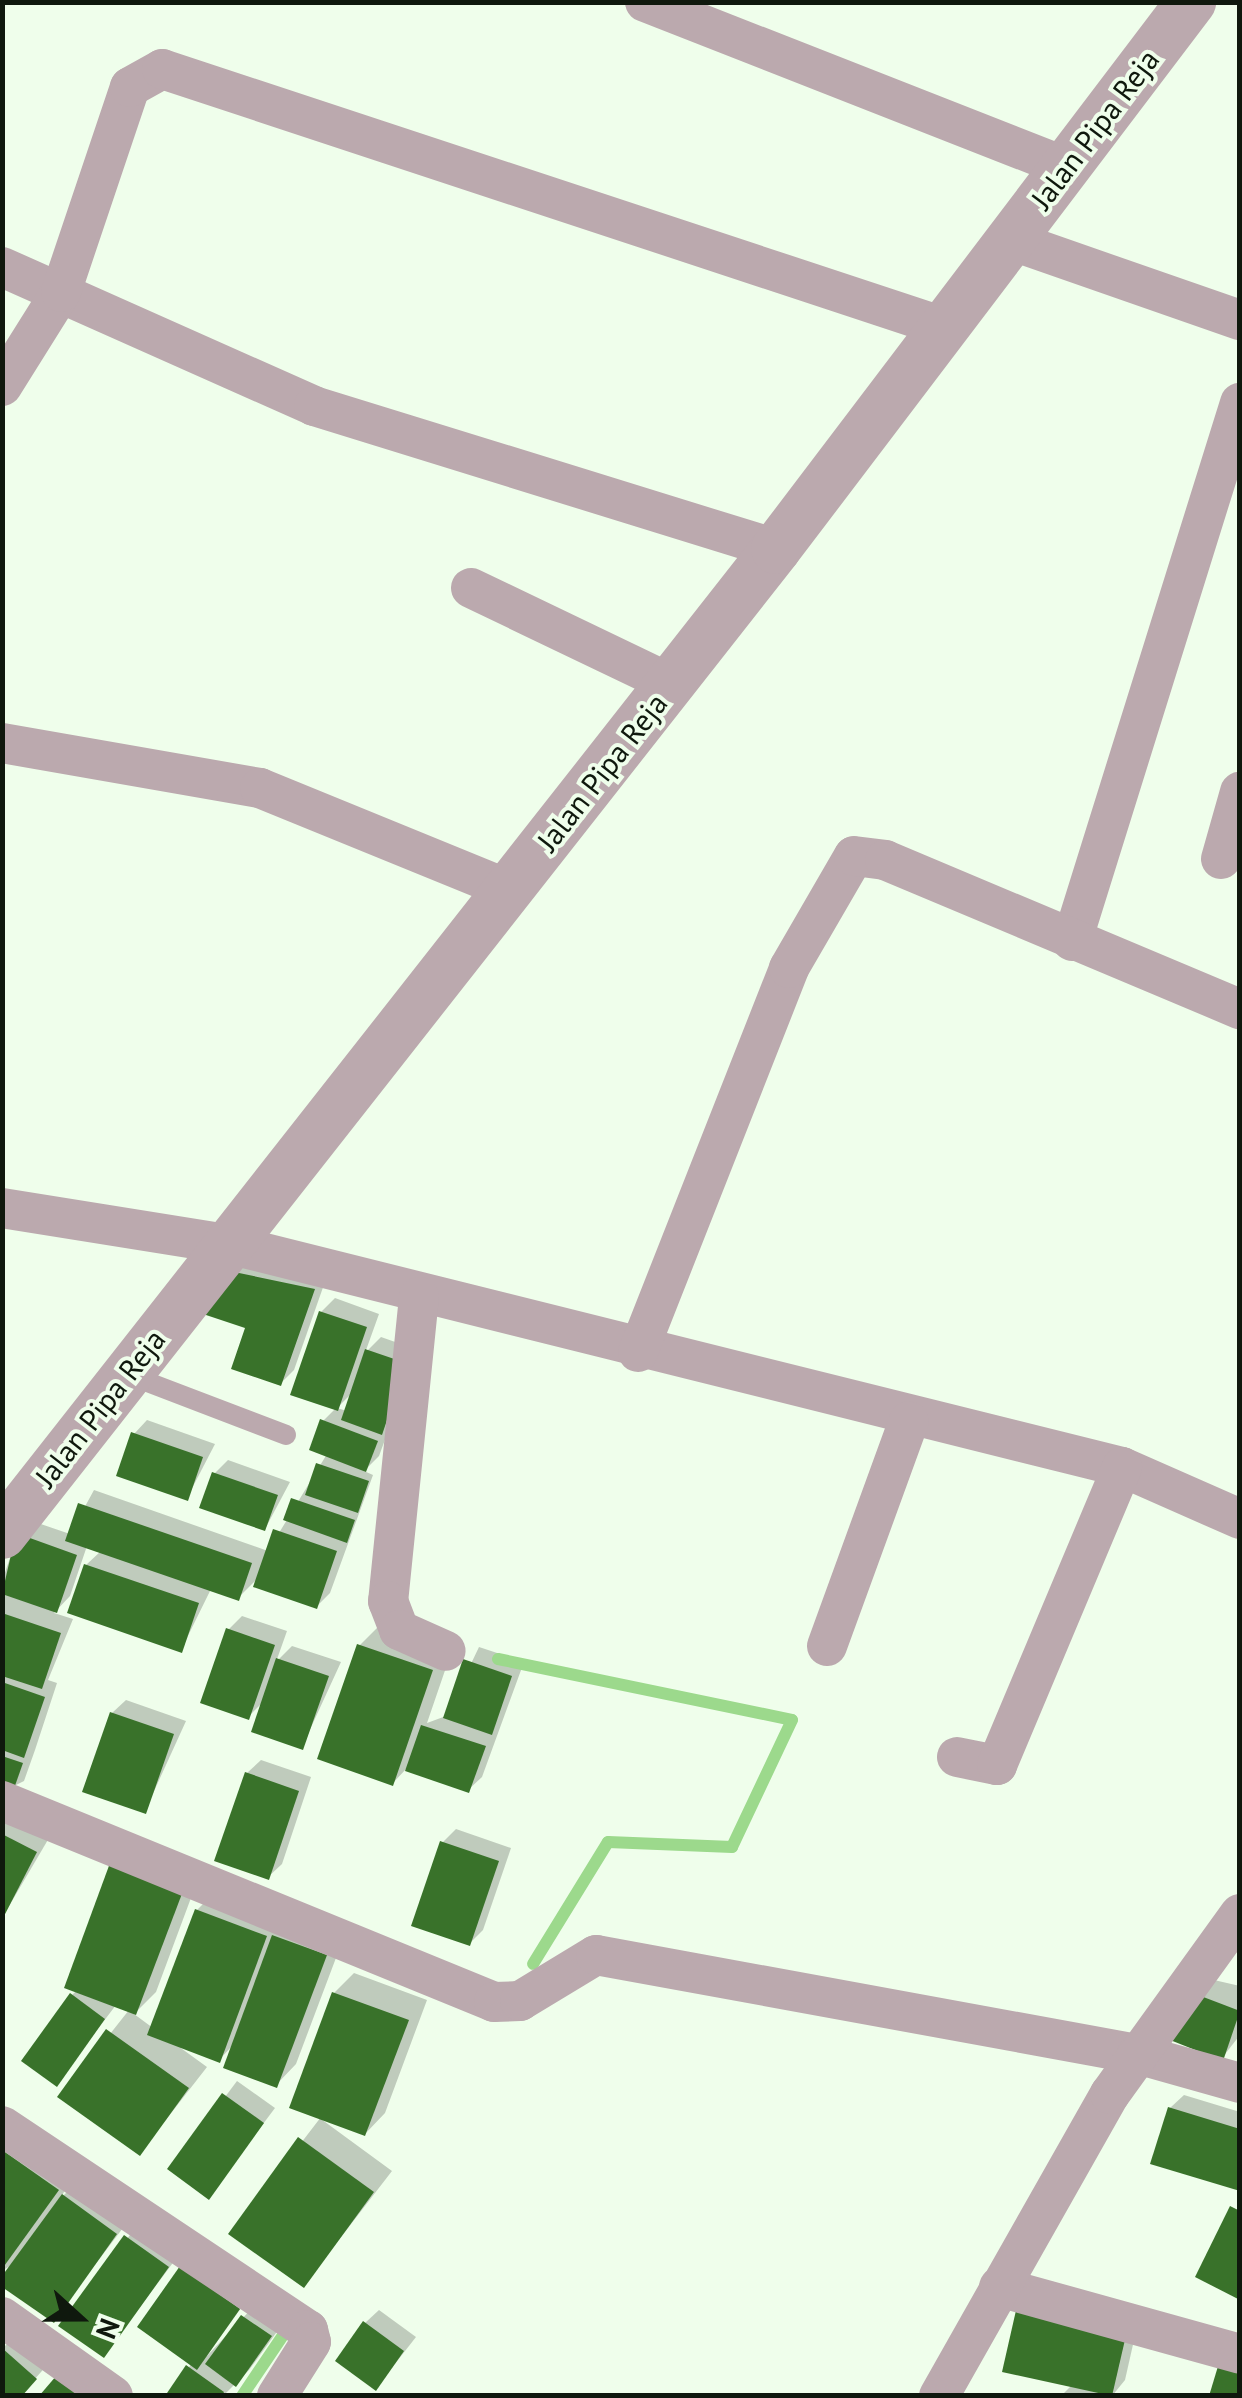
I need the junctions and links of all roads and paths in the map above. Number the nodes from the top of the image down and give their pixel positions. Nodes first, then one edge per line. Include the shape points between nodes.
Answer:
1 (646, 2) edge
2 (1191, 2) edge
3 (700, 10) edge
4 (1067, 167) junction
5 (1010, 240) junction
6 (2, 267) edge
7 (60, 292) junction
8 (1240, 320) edge
9 (941, 326) junction
10 (2, 386) edge
11 (1240, 403) edge
12 (776, 550) junction
13 (471, 588) dead end
14 (671, 684) junction
15 (2, 743) edge
16 (1240, 792) edge
17 (1221, 859) dead end
18 (510, 890) junction
19 (1072, 941) junction
20 (1240, 1009) edge
21 (2, 1208) edge
22 (228, 1244) junction
23 (419, 1297) junction
24 (638, 1352) junction
25 (127, 1374) junction
26 (909, 1420) junction
27 (286, 1435) dead end
28 (1122, 1467) junction
29 (1240, 1518) edge
30 (2, 1534) edge
31 (828, 1646) dead end
32 (446, 1651) dead end
33 (957, 1757) dead end
34 (2, 1802) edge
35 (1240, 1914) edge
36 (1137, 2054) junction
37 (1240, 2083) edge
38 (2, 2126) edge
39 (999, 2287) junction
40 (2, 2317) edge
41 (1240, 2354) edge
42 (113, 2396) edge
43 (277, 2396) edge
44 (939, 2396) edge

1 - 3 street
2 - 4 street, Jalan Pipa Reja
3 - 4 street
4 - 5 street, Jalan Pipa Reja
5 - 8 street
5 - 9 street, Jalan Pipa Reja
6 - 7 street
7 - 9 street via 118,111 130,87 162,70
7 - 10 street
7 - 12 street via 314,406
9 - 12 street, Jalan Pipa Reja
11 - 19 street
12 - 14 street, Jalan Pipa Reja
13 - 14 street
14 - 18 street, Jalan Pipa Reja
15 - 18 street via 260,788
16 - 17 street
18 - 22 street, Jalan Pipa Reja
19 - 20 street
19 - 24 street via 885,860 849,859 789,968
21 - 22 street
22 - 23 street
22 - 25 street, Jalan Pipa Reja
23 - 24 street
23 - 32 street via 389,1618
24 - 26 street
25 - 27 lane
25 - 30 street, Jalan Pipa Reja
26 - 28 street
26 - 31 street
28 - 29 street
28 - 33 street via 997,1764
34 - 36 street via 507,2001 596,1955
35 - 36 street
36 - 37 street
36 - 39 street
38 - 43 street via 298,2322 311,2342
39 - 41 street
39 - 44 street
40 - 42 street

